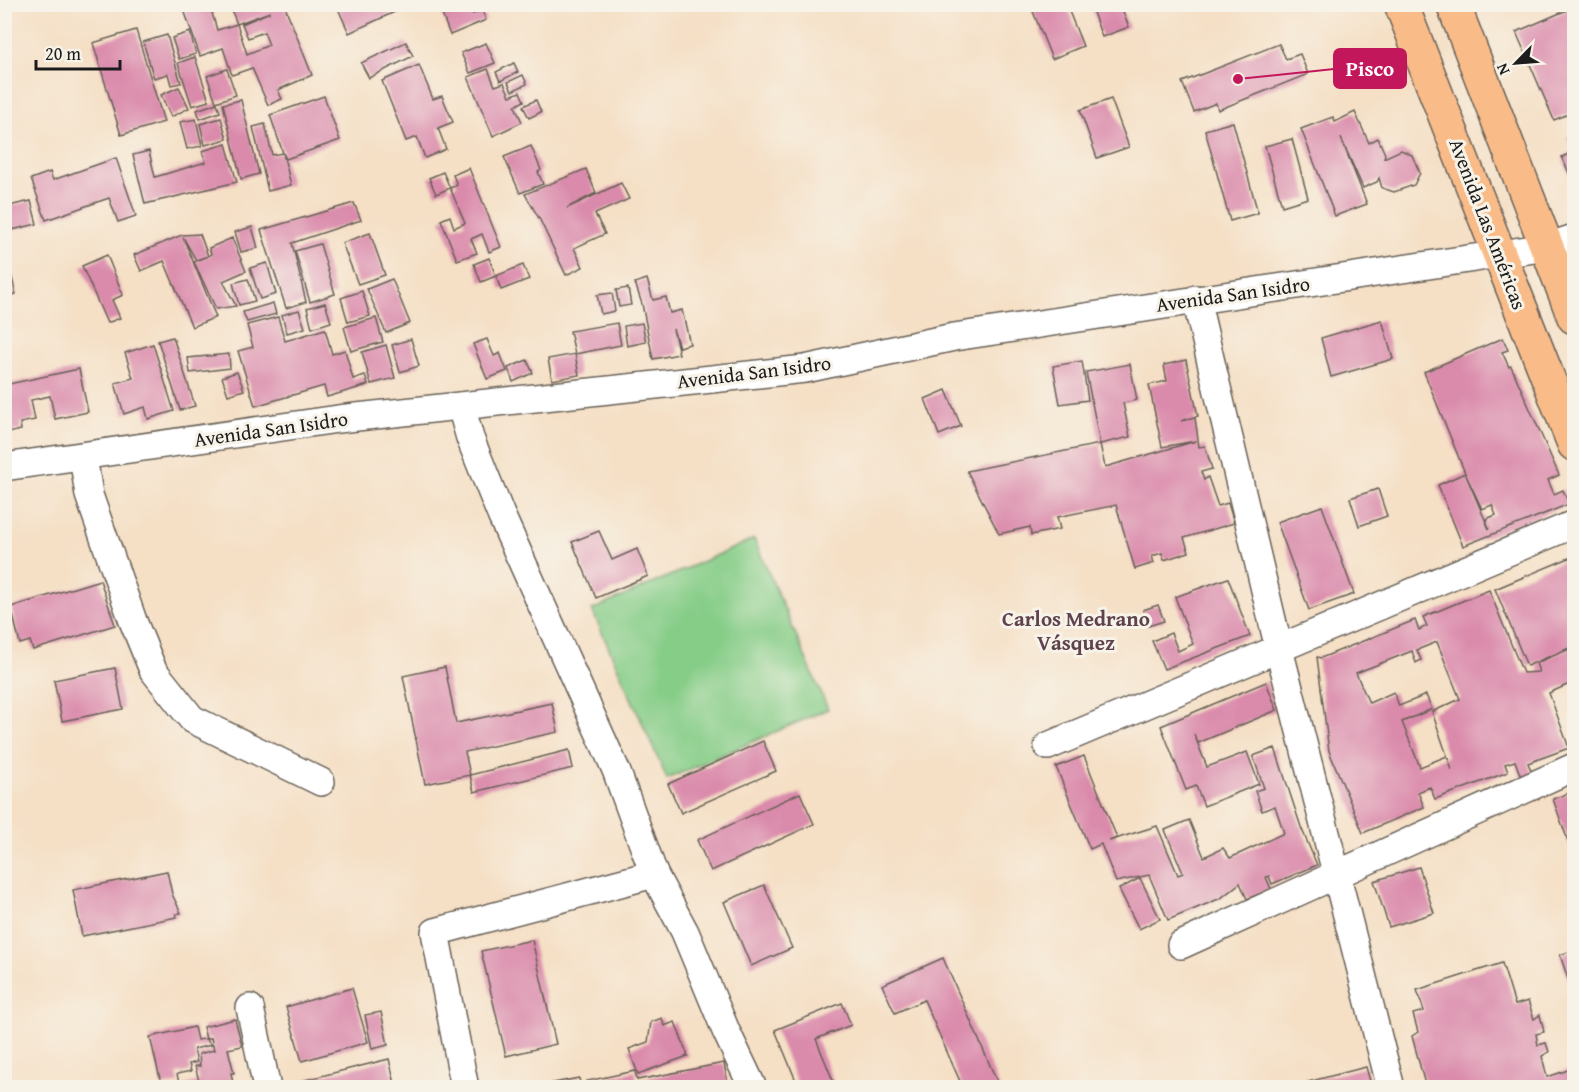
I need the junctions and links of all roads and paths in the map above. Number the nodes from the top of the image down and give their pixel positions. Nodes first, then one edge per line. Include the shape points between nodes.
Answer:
1 (1401, 4) edge
2 (1453, 4) edge
3 (1561, 243) edge
4 (1500, 254) junction
5 (1196, 299) junction
6 (1575, 316) edge
7 (461, 406) junction
8 (1575, 444) edge
9 (83, 456) junction
10 (4, 467) edge
11 (1575, 524) edge
12 (1279, 649) junction
13 (1048, 746) dead end
14 (1575, 767) edge
15 (321, 782) dead end
16 (654, 874) junction
17 (1337, 875) junction
18 (1181, 945) dead end
19 (250, 1008) dead end
20 (267, 1088) edge
21 (465, 1088) edge
22 (753, 1088) edge
23 (1391, 1088) edge

1 - 4 main road, Avenida Las Américas
2 - 3 main road
3 - 4 street, Avenida San Isidro
3 - 6 main road
4 - 5 street, Avenida San Isidro
4 - 8 main road, Avenida Las Américas
5 - 7 street, Avenida San Isidro via 954,337 805,369
5 - 12 street
7 - 9 street, Avenida San Isidro via 338,419
7 - 16 street via 501,515 616,770
9 - 10 street, Avenida San Isidro
9 - 15 street via 89,495 153,670 192,719
11 - 12 street
12 - 13 street
12 - 17 street
14 - 17 street
16 - 21 street via 435,932
16 - 22 street via 685,932
17 - 18 street
17 - 23 street
19 - 20 street

